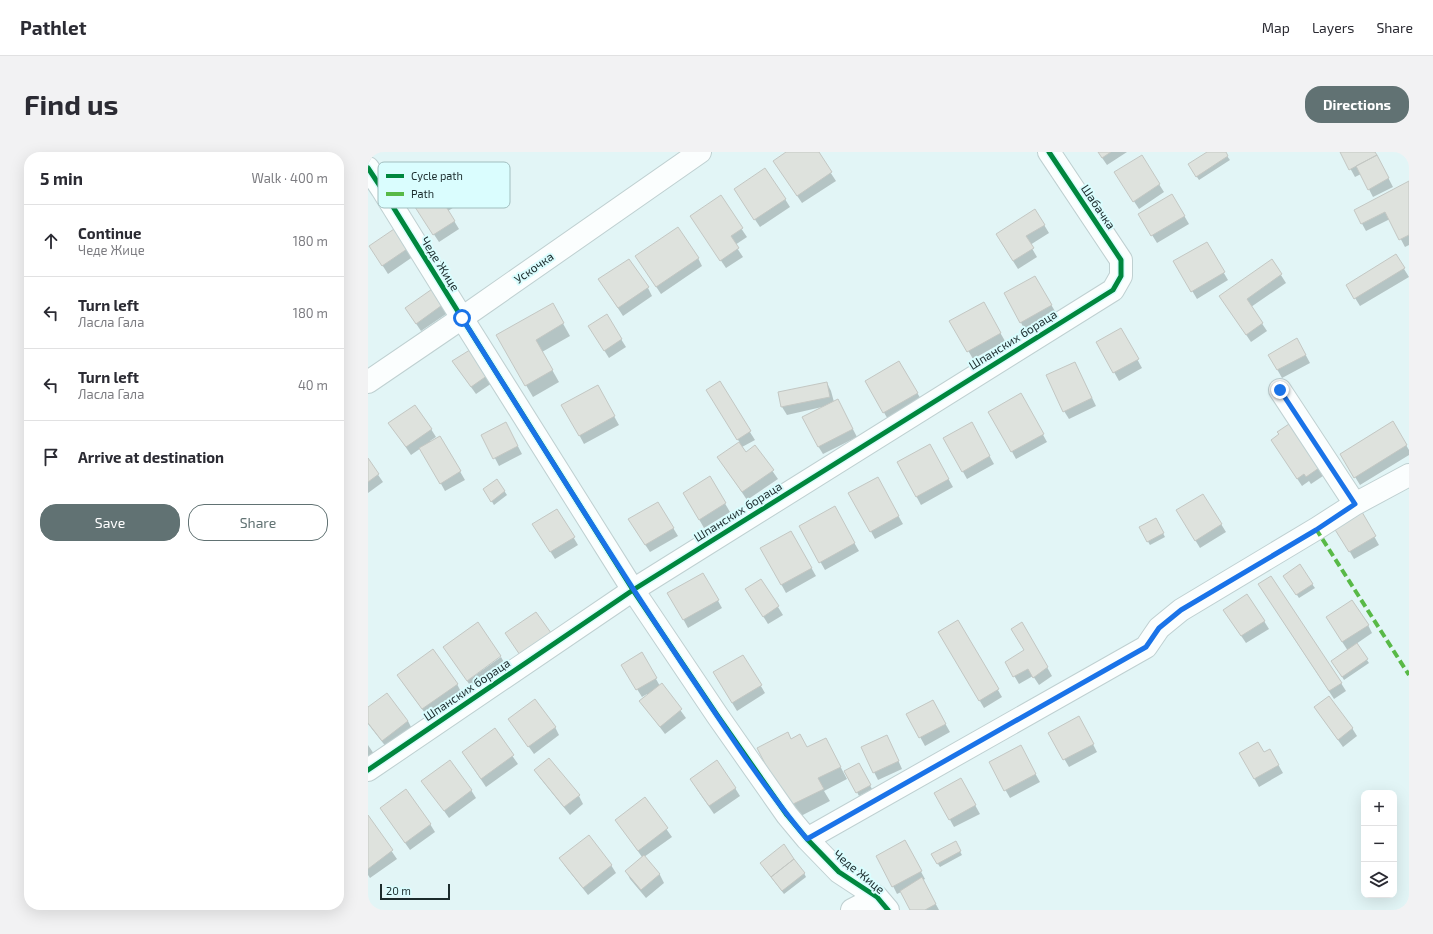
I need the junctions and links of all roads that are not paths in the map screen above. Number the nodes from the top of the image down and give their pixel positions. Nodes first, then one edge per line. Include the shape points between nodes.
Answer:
1 (700, 152) edge
2 (1049, 152) edge
3 (368, 168) edge
4 (378, 183) edge
5 (394, 208) edge
6 (1121, 276) joint
7 (462, 318) junction
8 (368, 382) edge
9 (1280, 390) dead end
10 (1409, 475) edge
11 (1355, 504) junction
12 (633, 590) junction
13 (368, 770) edge
14 (807, 839) junction
15 (882, 904) edge
16 (852, 910) edge

1 - 7 street, Ускочка
2 - 6 street, Шабачка via 1121,260
3 - 4 street, Чеде Жице
5 - 7 street, Чеде Жице
6 - 12 street, Шпанских бораца via 1113,290
7 - 8 street, Ускочка
7 - 12 street, Чеде Жице
9 - 11 street
10 - 11 street
11 - 14 street via 1181,610 1159,628 1146,647
12 - 13 street, Шпанских бораца
12 - 14 street, Чеде Жице via 721,721 787,815
14 - 15 street, Чеде Жице via 839,872
15 - 16 street, Чеде Жице

